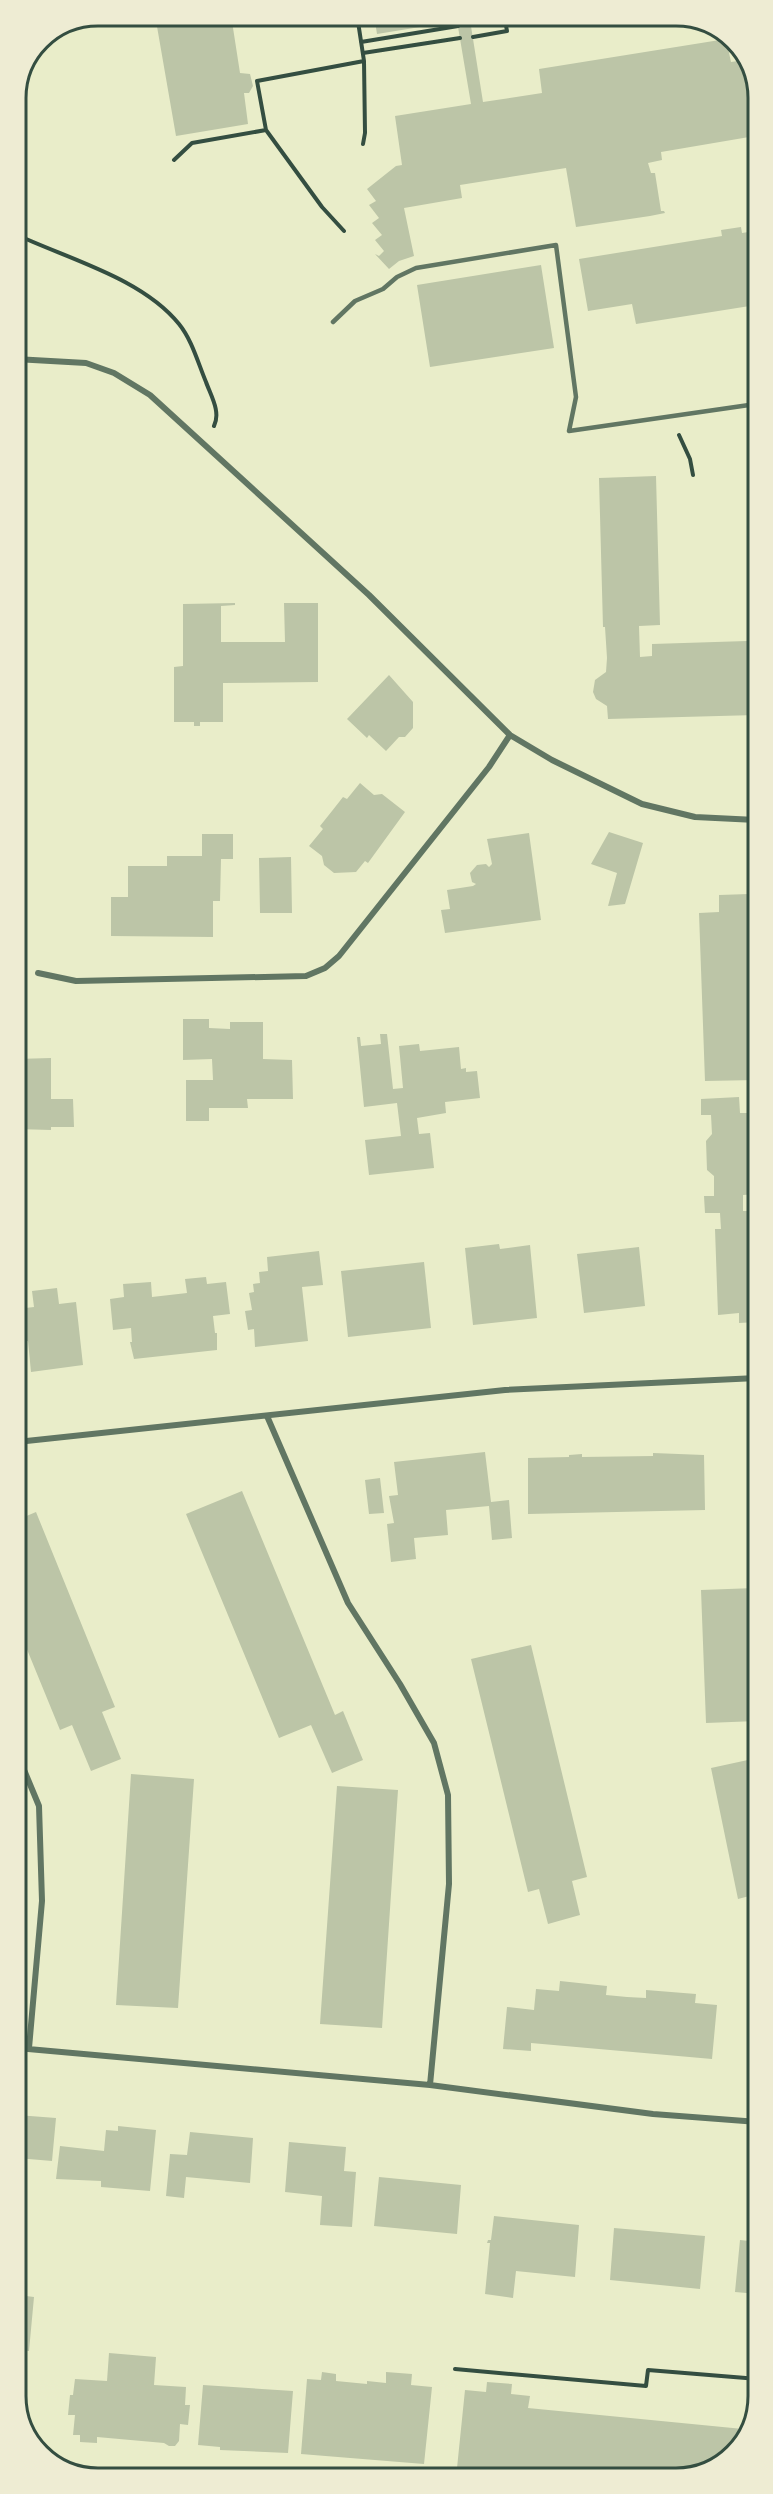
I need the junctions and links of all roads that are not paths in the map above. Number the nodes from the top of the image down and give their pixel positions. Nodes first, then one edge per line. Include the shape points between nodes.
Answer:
1 (333, 322) dead end
2 (26, 360) edge
3 (748, 405) edge
4 (510, 735) junction
5 (748, 820) edge
6 (38, 973) dead end
7 (748, 1378) edge
8 (267, 1416) junction
9 (26, 1441) edge
10 (26, 1775) edge
11 (29, 2048) joint
12 (430, 2085) junction
13 (748, 2121) edge

1 - 3 lane via 355,301 416,268 556,245 576,397 569,431
2 - 4 street via 86,363 114,373 150,395 369,595
4 - 5 street via 642,804 695,817
4 - 6 street via 468,794 339,956 325,968 306,976 76,981
7 - 8 street via 505,1390
8 - 9 street
8 - 12 street via 348,1603 434,1743 448,1795 449,1884
10 - 11 street via 39,1806 42,1900
11 - 12 street
12 - 13 street via 653,2114

